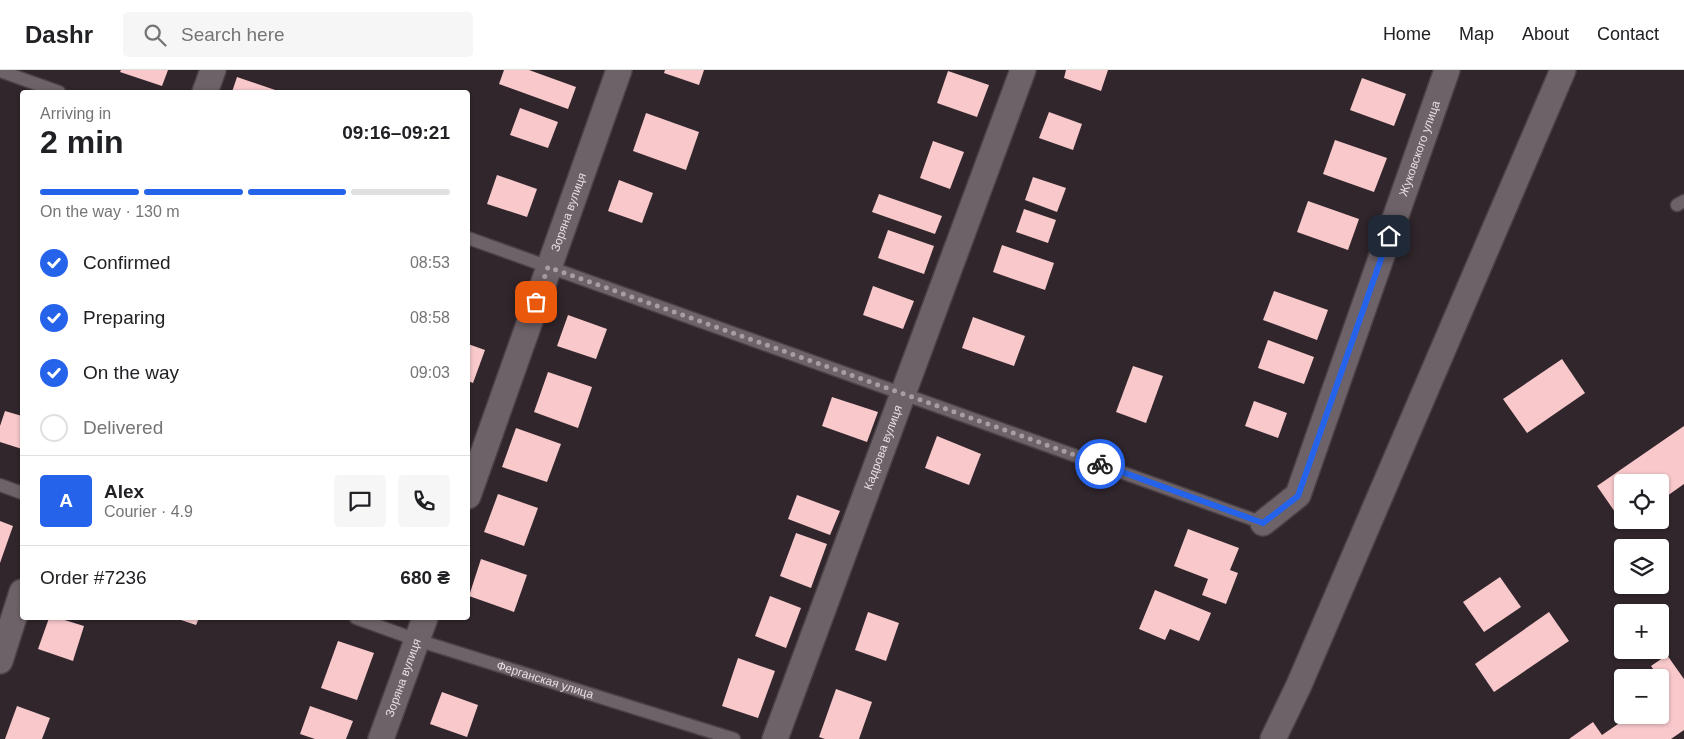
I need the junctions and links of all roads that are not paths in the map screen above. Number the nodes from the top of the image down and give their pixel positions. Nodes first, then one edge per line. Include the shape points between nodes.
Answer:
1 (213, 70) edge
2 (619, 70) edge
3 (1023, 70) edge
4 (1447, 70) edge
5 (1563, 70) edge
6 (0, 71) edge
7 (53, 90) edge
8 (206, 90) edge
9 (470, 239) edge
10 (548, 267) junction
11 (903, 394) junction
12 (0, 485) edge
13 (470, 490) edge
14 (20, 492) edge
15 (1263, 523) joint
16 (20, 598) edge
17 (368, 620) edge
18 (421, 629) edge
19 (0, 660) edge
20 (381, 739) edge
21 (734, 739) edge
22 (775, 739) edge
23 (1273, 739) edge

1 - 8 street
2 - 10 street, Зоряна вулиця
3 - 11 street, Кадрова вулиця
4 - 15 street, Жуковского улица via 1298,496
5 - 23 street via 1300,685
6 - 7 lane
9 - 10 lane
10 - 11 lane
10 - 13 street, Зоряна вулиця
11 - 15 lane
11 - 22 street, Кадрова вулиця
12 - 14 lane
16 - 19 street
17 - 18 lane, Ферганская улица
18 - 20 street, Зоряна вулиця
18 - 21 lane, Ферганская улица

